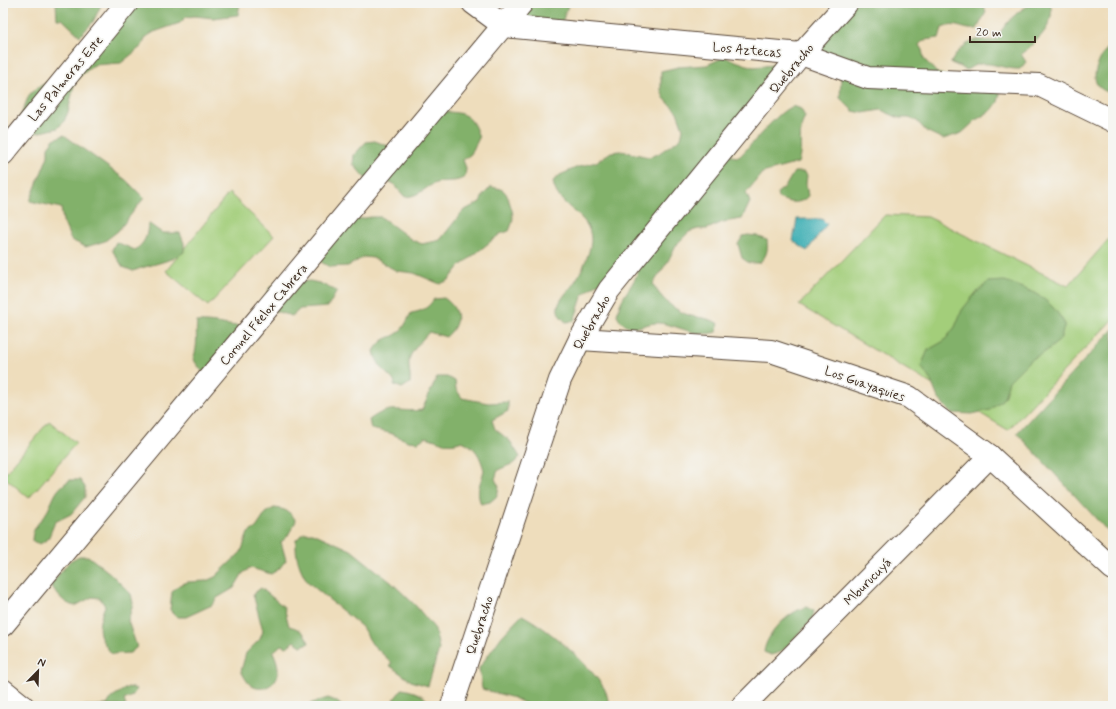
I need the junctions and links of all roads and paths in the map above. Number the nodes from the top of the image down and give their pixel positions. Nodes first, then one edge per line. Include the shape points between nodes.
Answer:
1 (128, 3) edge
2 (473, 3) edge
3 (522, 3) edge
4 (847, 3) edge
5 (504, 26) junction
6 (802, 54) junction
7 (1113, 121) edge
8 (3, 154) edge
9 (580, 339) junction
10 (990, 456) junction
11 (1113, 569) edge
12 (3, 625) edge
13 (3, 690) edge
14 (23, 706) edge
15 (452, 706) edge
16 (743, 706) edge

1 - 8 street, Las Palmeras Este
2 - 5 street
3 - 5 street, Coronel Féelox Cabrera
4 - 6 street, Quebracho
5 - 6 street, Los Aztecas
5 - 12 street, Coronel Féelox Cabrera
6 - 7 street, Los Aztecas via 868,78 1039,85
6 - 9 street, Quebracho via 609,290
9 - 10 street, Los Guayaquies via 771,352 909,397
9 - 15 street, Quebracho via 560,380
10 - 11 street, Los Guayaquies
10 - 16 street, Mburucuyá
13 - 14 street

